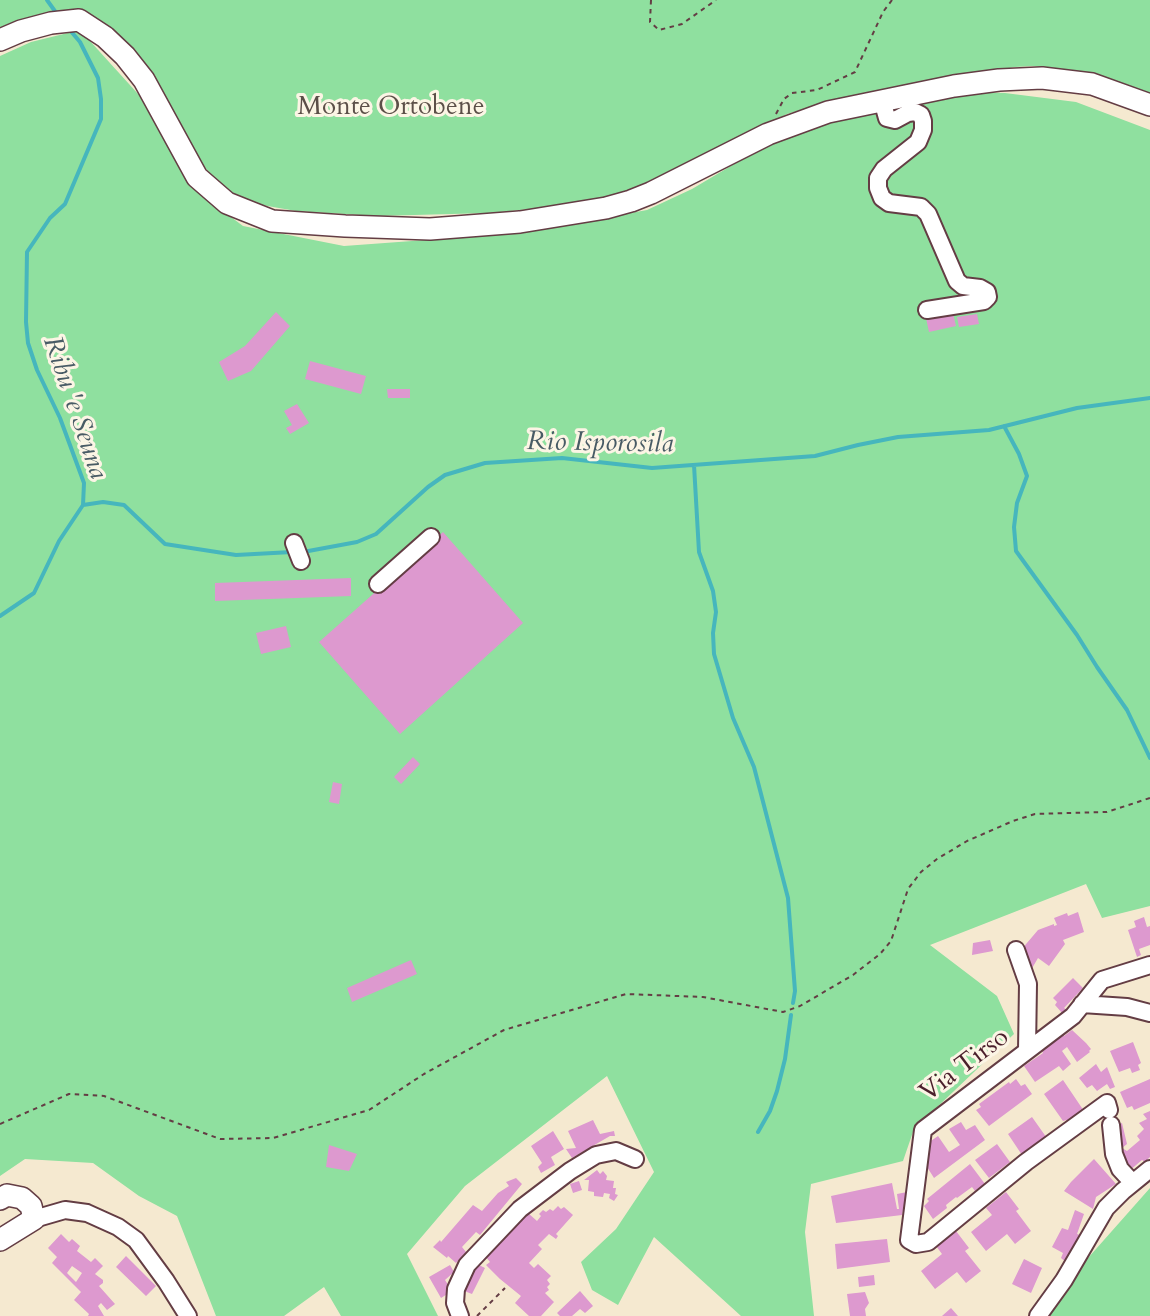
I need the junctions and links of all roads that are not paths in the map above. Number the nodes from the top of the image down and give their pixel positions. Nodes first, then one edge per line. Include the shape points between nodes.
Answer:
1 (0, 40) edge
2 (882, 100) junction
3 (1150, 105) edge
4 (927, 310) dead end
5 (431, 537) dead end
6 (294, 543) dead end
7 (301, 561) dead end
8 (378, 584) dead end
9 (1016, 950) dead end
10 (1150, 965) edge
11 (1082, 1004) junction
12 (1150, 1013) edge
13 (1027, 1050) junction
14 (635, 1160) dead end
15 (1150, 1168) edge
16 (1133, 1183) junction
17 (0, 1199) edge
18 (34, 1220) junction
19 (0, 1240) edge
20 (188, 1316) edge
21 (460, 1316) edge
22 (1038, 1316) edge

1 - 2 main road via 51,23 79,20 105,37 144,80 197,177 226,203 272,221 430,229 520,222 606,208 651,193 768,134 828,112
2 - 3 main road via 954,86 1042,78 1092,84
2 - 4 street via 887,118 895,120 915,112 923,121 918,142 878,178 882,198 888,203 921,207 928,214 957,281 987,292 984,300
5 - 8 street
6 - 7 street
9 - 13 street via 1028,984
10 - 11 street, Via Tirso via 1102,980
11 - 12 street
11 - 13 street, Via Tirso via 1073,1016
13 - 16 street, Via Tirso via 923,1130 909,1240 916,1244 928,1242 1026,1162 1109,1113 1114,1154 1120,1169
14 - 21 street via 616,1151 596,1155 520,1209 466,1265 456,1289 455,1303
15 - 16 street
16 - 22 street via 1106,1208
17 - 18 main road via 7,1195 22,1198 31,1206
18 - 19 main road
18 - 20 street via 65,1210 87,1213 118,1227 136,1240

